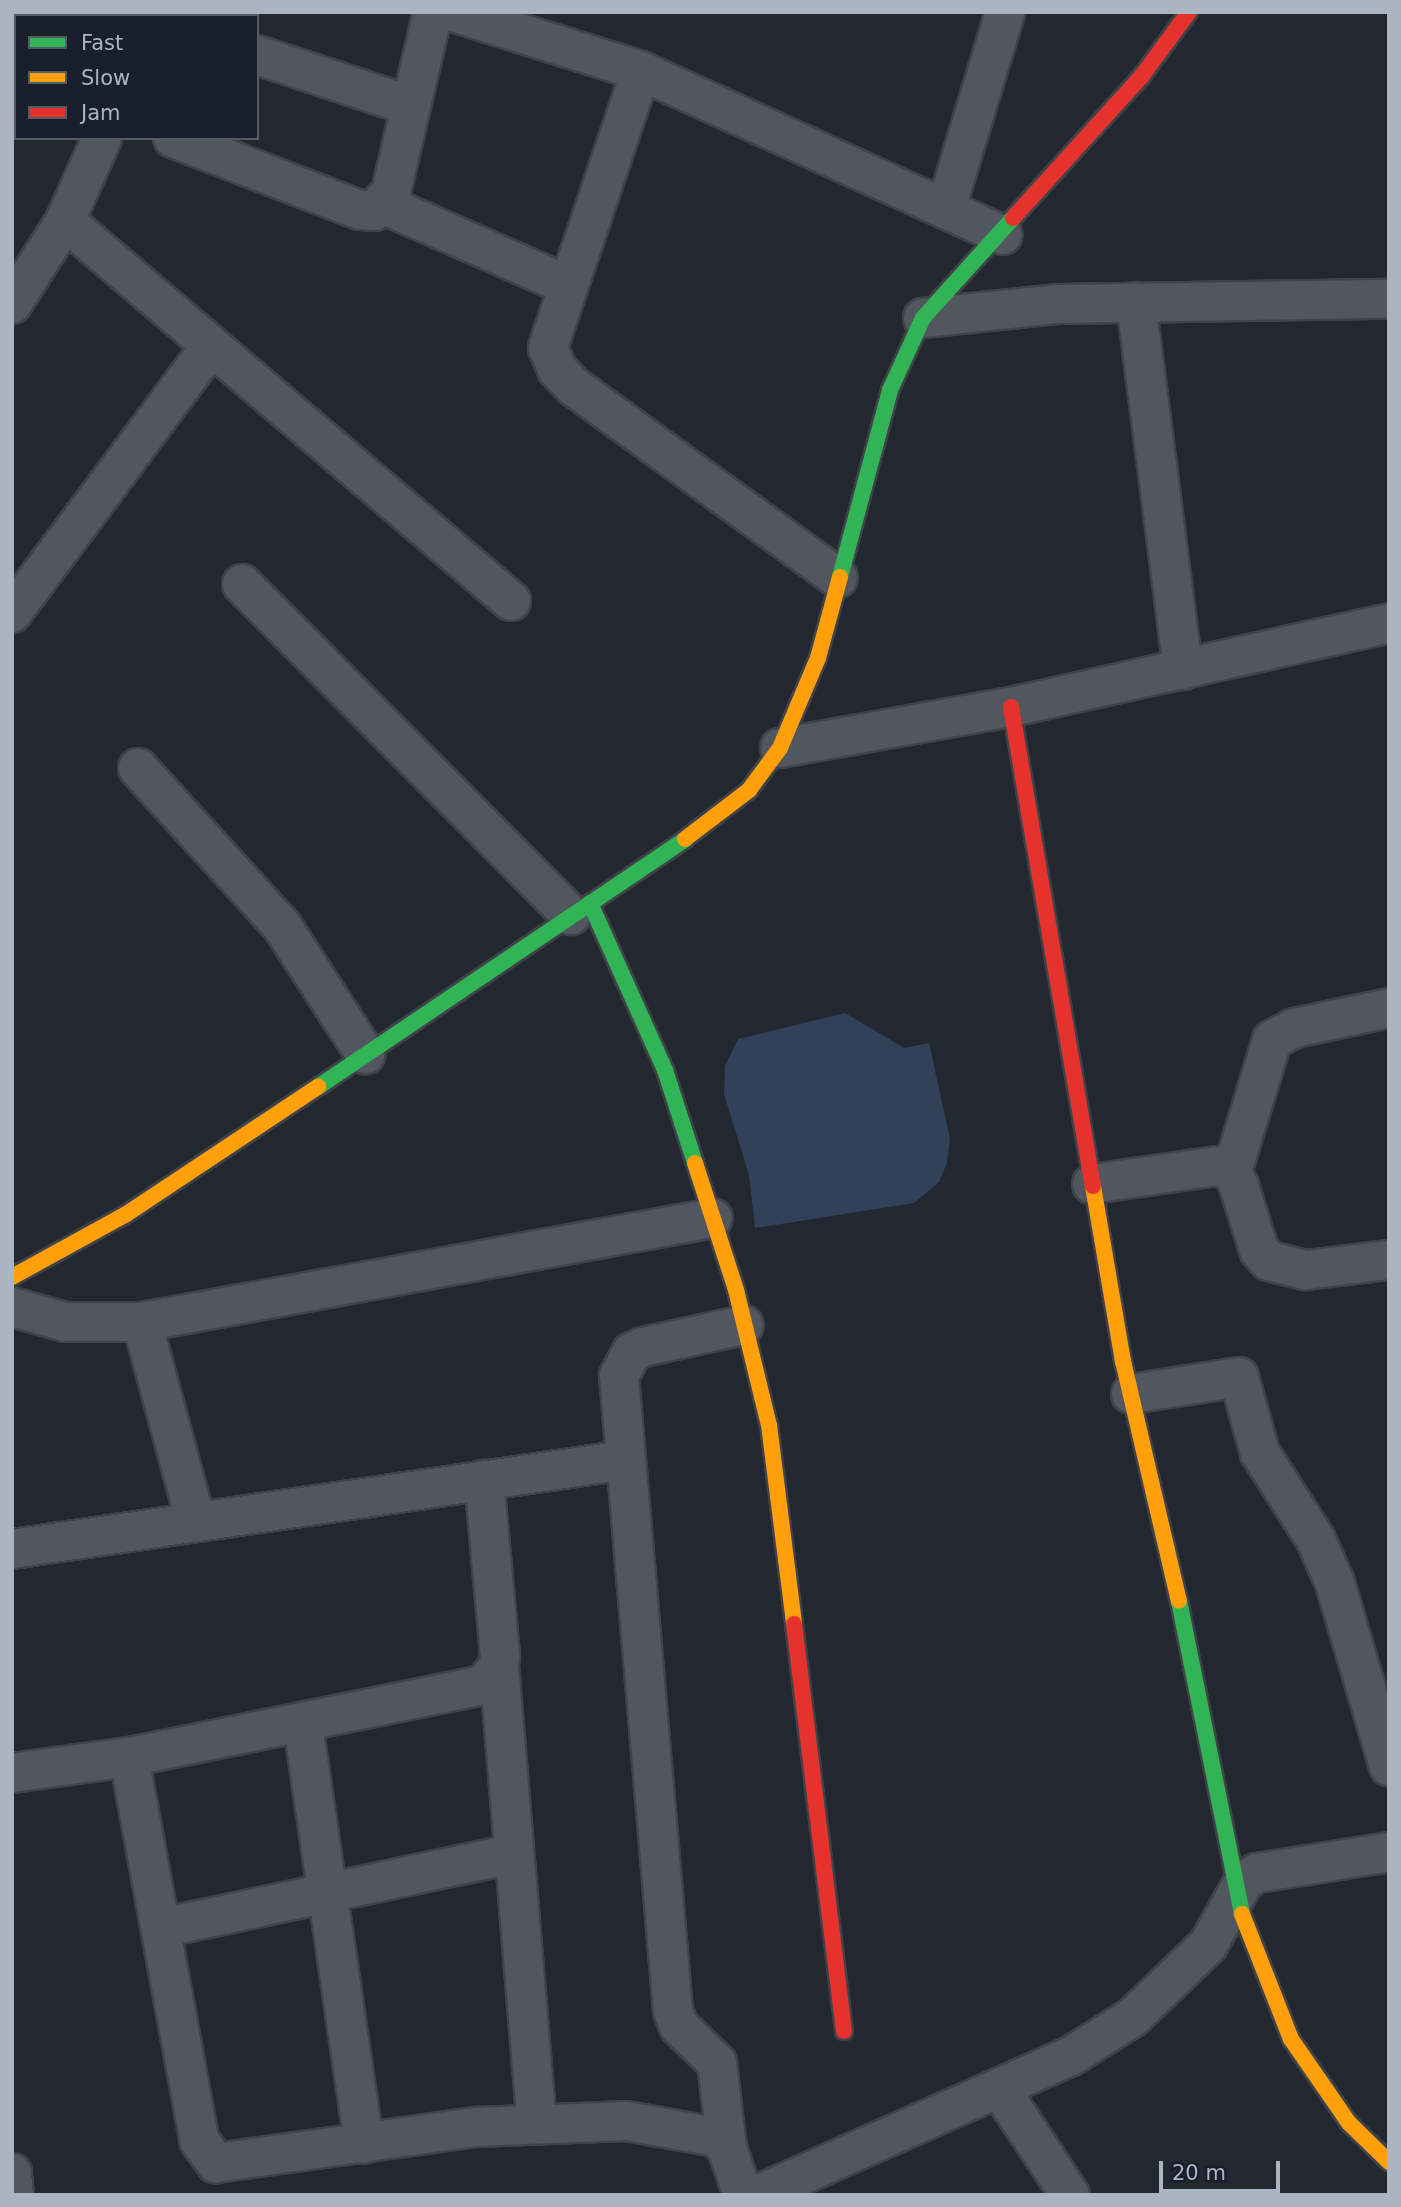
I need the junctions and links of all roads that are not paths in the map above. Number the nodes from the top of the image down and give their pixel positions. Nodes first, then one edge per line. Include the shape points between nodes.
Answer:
1 (433, 12) edge
2 (453, 12) edge
3 (1005, 12) edge
4 (1189, 12) edge
5 (259, 56) edge
6 (641, 71) junction
7 (411, 107) junction
8 (101, 140) edge
9 (178, 140) edge
10 (385, 205) junction
11 (946, 208) junction
12 (65, 221) junction
13 (1003, 235) junction
14 (567, 285) junction
15 (1389, 299) edge
16 (13, 302) edge
17 (1136, 302) junction
18 (923, 318) junction
19 (211, 346) junction
20 (838, 578) junction
21 (242, 584) dead end
22 (511, 601) dead end
23 (12, 613) edge
24 (1389, 623) edge
25 (1183, 670) junction
26 (1011, 707) junction
27 (780, 748) junction
28 (138, 768) dead end
29 (580, 909) junction
30 (1389, 1008) edge
31 (365, 1054) junction
32 (1232, 1172) junction
33 (1092, 1184) junction
34 (713, 1218) junction
35 (1389, 1260) edge
36 (12, 1278) edge
37 (12, 1307) edge
38 (142, 1322) junction
39 (744, 1325) junction
40 (1131, 1394) junction
41 (626, 1460) junction
42 (484, 1480) junction
43 (196, 1522) junction
44 (12, 1549) edge
45 (499, 1665) junction
46 (303, 1725) junction
47 (129, 1757) junction
48 (1389, 1766) edge
49 (12, 1773) edge
50 (1389, 1852) edge
51 (513, 1854) junction
52 (327, 1894) junction
53 (1235, 1895) junction
54 (160, 1928) junction
55 (844, 2031) dead end
56 (1000, 2089) junction
57 (537, 2123) junction
58 (363, 2144) junction
59 (727, 2148) junction
60 (1389, 2162) edge
61 (12, 2173) edge
62 (15, 2195) edge
63 (743, 2195) edge
64 (757, 2195) edge
65 (1070, 2195) edge

1 - 7 street
2 - 6 street
3 - 11 street
4 - 13 street via 1141,77
5 - 7 street
6 - 11 street
6 - 14 street
7 - 10 street
8 - 12 street
9 - 10 street via 360,211
10 - 14 street
11 - 13 street
12 - 16 street
12 - 19 street
13 - 18 street
14 - 20 street via 548,348 557,369
15 - 17 street
17 - 18 street
17 - 25 street
18 - 20 street via 890,390
19 - 22 street
19 - 23 street
20 - 27 street via 817,658
21 - 29 street
24 - 25 street
25 - 26 street
26 - 27 street
26 - 33 street
27 - 29 street via 749,790
28 - 31 street via 282,926
29 - 31 street
29 - 34 street via 665,1070
30 - 32 street via 1295,1028 1272,1040
31 - 36 street via 125,1215
32 - 33 street via 1205,1165
32 - 35 street via 1259,1250 1269,1261 1306,1270
33 - 40 street
34 - 38 street
34 - 39 street
37 - 38 street via 65,1322
38 - 43 street
39 - 41 street via 632,1352 619,1376
39 - 55 street via 769,1425 786,1542
40 - 48 street via 1239,1377 1260,1453 1316,1540 1335,1583
40 - 53 street via 1164,1525
41 - 42 street
41 - 59 street via 673,2011 679,2026 718,2063
42 - 43 street
42 - 45 street
43 - 44 street
45 - 46 street via 492,1679 469,1690
45 - 51 street
46 - 47 street
46 - 52 street
47 - 49 street
47 - 54 street
50 - 53 street via 1257,1873
51 - 52 street
51 - 57 street
52 - 54 street
52 - 58 street
53 - 56 street via 1209,1945 1133,2017 1071,2056
53 - 60 street via 1291,2039 1349,2123
54 - 58 street via 205,2152 216,2163 236,2164
56 - 64 street
56 - 65 street
57 - 58 street
57 - 59 street via 674,2126 702,2130
59 - 63 street
61 - 62 street

